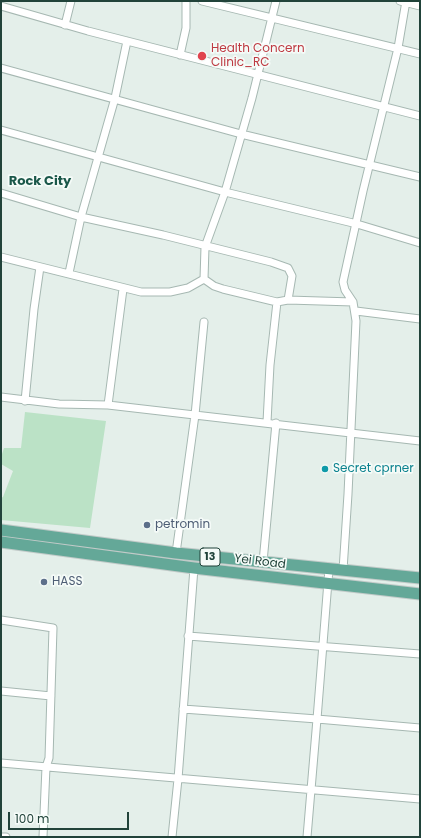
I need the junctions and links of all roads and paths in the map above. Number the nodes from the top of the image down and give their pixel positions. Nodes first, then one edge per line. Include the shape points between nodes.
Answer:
1 (71, 1) edge
2 (186, 1) edge
3 (202, 1) edge
4 (276, 1) edge
5 (404, 1) edge
6 (2, 6) edge
7 (420, 6) edge
8 (273, 17) junction
9 (65, 25) junction
10 (127, 41) junction
11 (398, 48) junction
12 (420, 54) edge
13 (180, 55) junction
14 (1, 68) edge
15 (258, 75) junction
16 (115, 98) junction
17 (385, 106) junction
18 (420, 116) edge
19 (1, 130) edge
20 (241, 134) junction
21 (98, 157) junction
22 (370, 164) junction
23 (420, 177) edge
24 (226, 192) junction
25 (1, 193) edge
26 (81, 217) junction
27 (357, 224) junction
28 (420, 243) edge
29 (205, 247) junction
30 (1, 257) edge
31 (40, 267) junction
32 (69, 273) junction
33 (204, 279) junction
34 (123, 289) junction
35 (288, 300) junction
36 (276, 302) junction
37 (353, 302) junction
38 (356, 311) junction
39 (420, 319) edge
40 (204, 322) dead end
41 (1, 397) edge
42 (25, 401) junction
43 (108, 405) junction
44 (195, 415) junction
45 (267, 422) junction
46 (276, 424) junction
47 (351, 432) junction
48 (420, 441) edge
49 (1, 530) edge
50 (1, 542) edge
51 (176, 553) junction
52 (263, 562) junction
53 (194, 568) junction
54 (329, 569) junction
55 (343, 570) junction
56 (420, 578) edge
57 (328, 584) junction
58 (420, 594) edge
59 (1, 620) edge
60 (188, 636) junction
61 (323, 646) junction
62 (420, 654) edge
63 (1, 691) edge
64 (51, 696) junction
65 (183, 709) junction
66 (317, 719) junction
67 (420, 728) edge
68 (1, 763) edge
69 (46, 767) junction
70 (178, 779) junction
71 (311, 790) junction
72 (420, 799) edge
73 (1, 837) edge
74 (6, 837) edge
75 (43, 837) edge
76 (172, 837) edge
77 (307, 837) edge

1 - 9 street
2 - 13 street via 186,28
3 - 8 street
4 - 8 street
5 - 7 street
5 - 11 street
6 - 9 street
8 - 11 street
8 - 15 street
9 - 10 street
10 - 13 street
10 - 16 street
11 - 12 street
11 - 17 street
13 - 15 street
14 - 16 street
15 - 17 street
15 - 20 street
16 - 20 street
16 - 21 street
17 - 18 street
17 - 22 street
19 - 21 street
20 - 22 street
20 - 24 street
21 - 24 street
21 - 26 street
22 - 23 street
22 - 27 street
24 - 27 street
24 - 29 street
25 - 26 street
26 - 29 street
26 - 32 street
27 - 28 street
27 - 37 street via 343,282
29 - 33 street
29 - 35 street via 288,268 292,276
30 - 31 street
31 - 32 street
31 - 42 street
32 - 34 street
33 - 34 street via 188,288 155,294
33 - 36 street via 223,289
34 - 43 street
35 - 36 street
35 - 37 street
36 - 45 street
37 - 38 street
38 - 39 street
38 - 47 street
40 - 44 street
41 - 42 street
42 - 43 street
43 - 44 street
44 - 45 street
44 - 51 street
45 - 46 street
46 - 47 street
46 - 52 street
47 - 48 street
47 - 55 street
49 - 51 main road, Yei Road / 13
50 - 53 main road, Yei Road
51 - 52 main road, Yei Road / 13
52 - 54 main road, Yei Road / 13
53 - 57 main road, Yei Road
53 - 60 street
54 - 55 main road, Yei Road / 13
54 - 57 street
55 - 56 main road, Yei Road / 13
57 - 58 main road, Yei Road
57 - 61 street
59 - 64 street via 53,628
60 - 61 street
60 - 65 street
61 - 62 street
61 - 66 street
63 - 64 street
64 - 69 street
65 - 66 street
65 - 70 street
66 - 67 street
66 - 71 street
68 - 69 street
69 - 70 street
69 - 75 street
70 - 71 street
70 - 76 street
71 - 72 street
71 - 77 street
73 - 74 street

